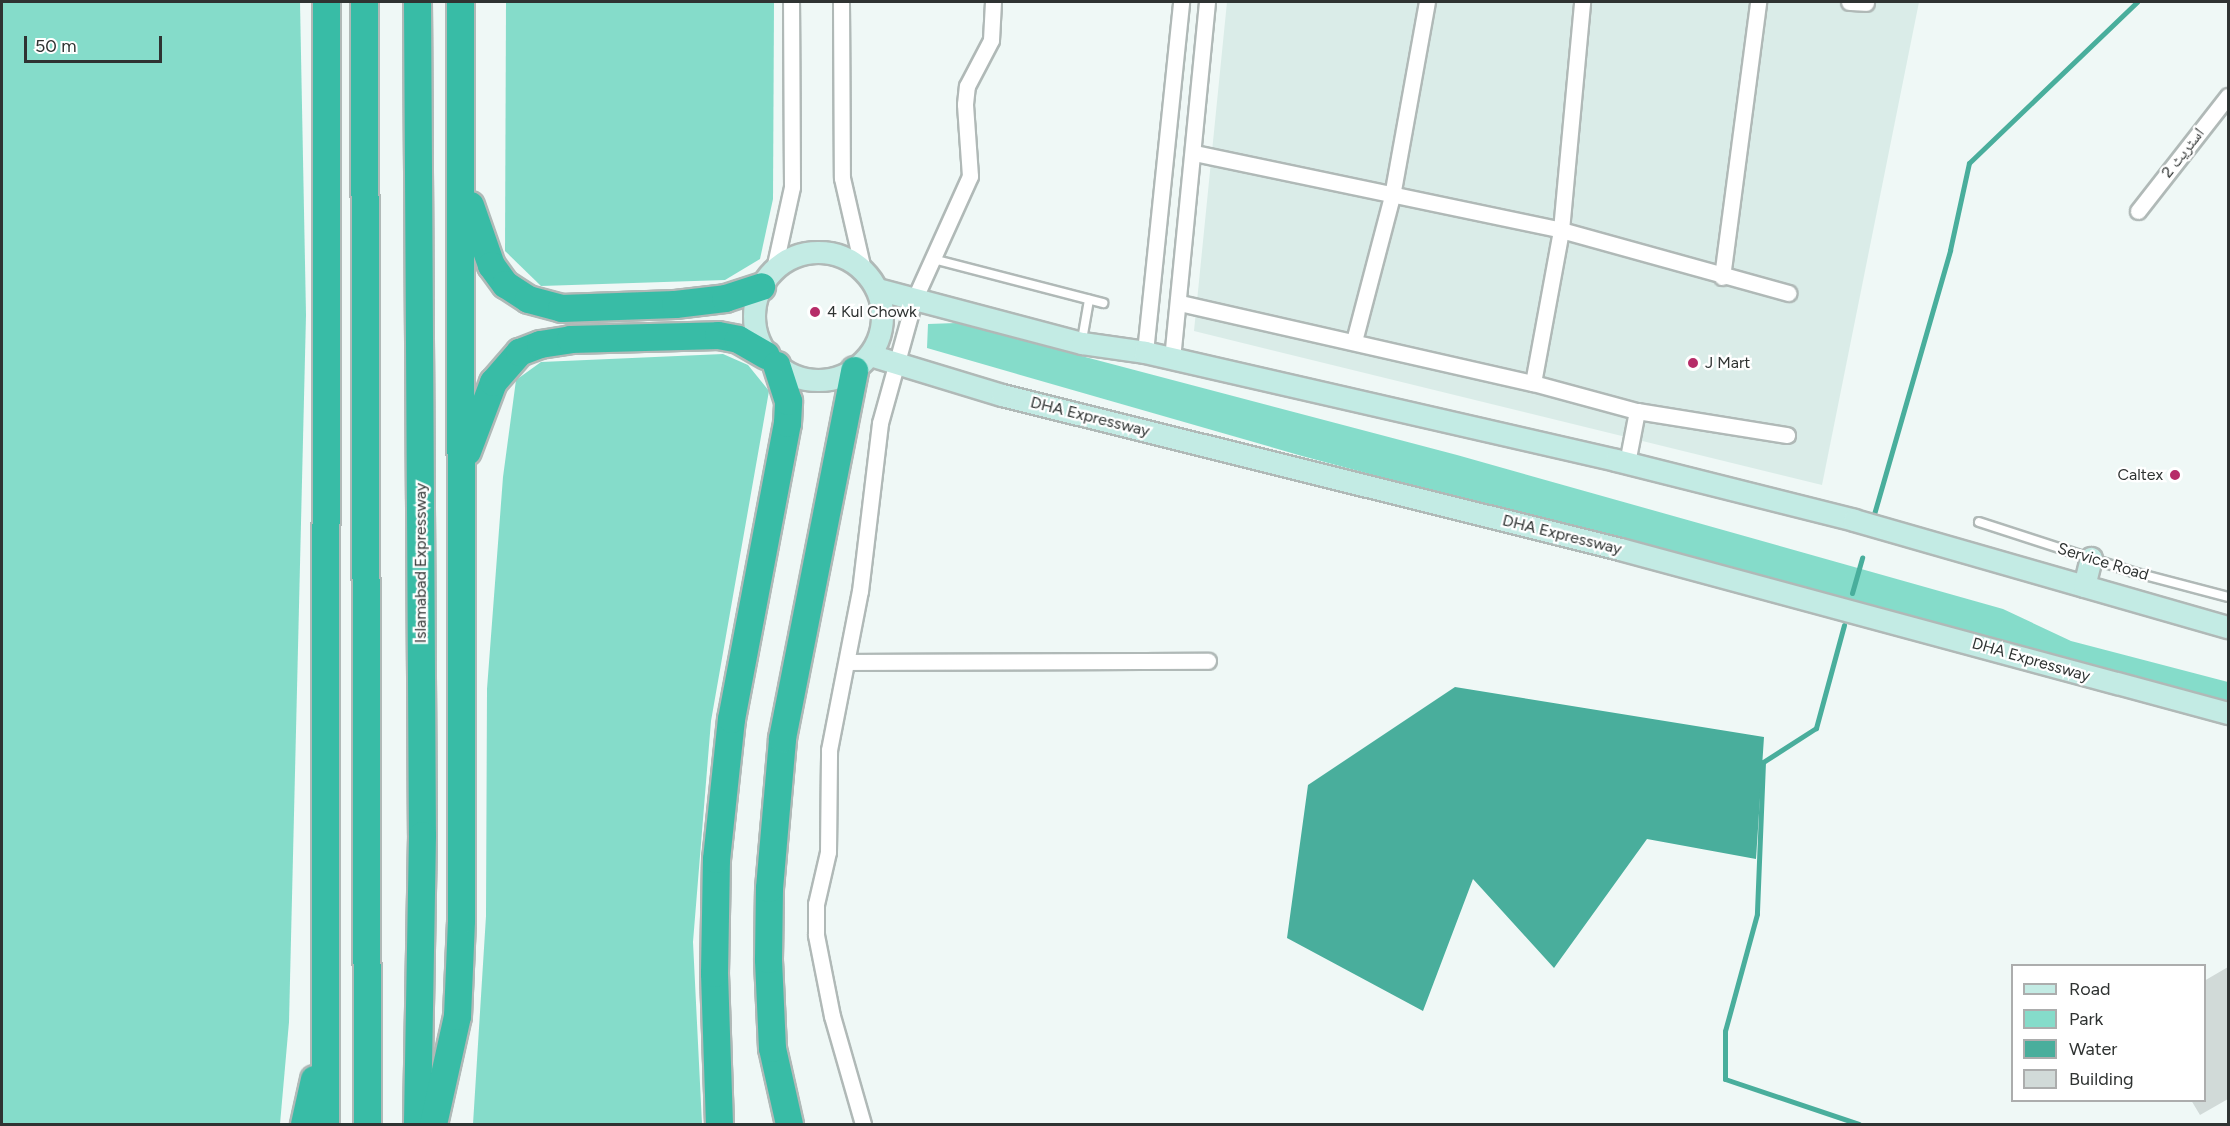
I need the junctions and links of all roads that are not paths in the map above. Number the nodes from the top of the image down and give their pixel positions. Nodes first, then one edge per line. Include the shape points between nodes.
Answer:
1 (326, 2) edge
2 (364, 2) edge
3 (417, 2) edge
4 (460, 2) edge
5 (791, 2) edge
6 (841, 2) edge
7 (993, 2) edge
8 (1181, 2) edge
9 (1207, 2) edge
10 (1427, 2) edge
11 (1582, 2) edge
12 (1758, 2) edge
13 (1849, 2) edge
14 (1866, 3) dead end
15 (2229, 96) edge
16 (1194, 153) junction
17 (461, 172) junction
18 (1392, 196) junction
19 (2138, 211) dead end
20 (1561, 230) junction
21 (933, 259) junction
22 (863, 270) junction
23 (767, 277) junction
24 (1722, 277) junction
25 (877, 289) junction
26 (1788, 293) dead end
27 (914, 300) junction
28 (1089, 300) junction
29 (1103, 303) dead end
30 (1180, 303) junction
31 (1354, 341) junction
32 (1082, 343) junction
33 (1145, 352) junction
34 (1172, 359) junction
35 (771, 360) junction
36 (862, 362) junction
37 (894, 363) junction
38 (1533, 383) junction
39 (1637, 411) junction
40 (1787, 435) dead end
41 (1627, 463) junction
42 (461, 469) junction
43 (1978, 522) dead end
44 (2091, 558) junction
45 (2084, 586) junction
46 (2229, 597) edge
47 (2229, 627) edge
48 (1208, 661) dead end
49 (847, 662) junction
50 (2229, 713) edge
51 (324, 1036) junction
52 (304, 1125) edge
53 (325, 1125) edge
54 (367, 1125) edge
55 (417, 1125) edge
56 (433, 1125) edge
57 (719, 1125) edge
58 (789, 1125) edge
59 (863, 1125) edge

1 - 51 highway
2 - 54 highway
3 - 55 highway, Islamabad Expressway via 422,823
4 - 17 highway
5 - 23 street via 792,187
6 - 22 street via 842,178
7 - 21 street via 991,40 967,86 964,104 970,176
8 - 33 street
9 - 16 street
10 - 18 street
11 - 20 street
12 - 24 street
13 - 14 street
15 - 19 street, اسٹریٹ 2
16 - 18 street
16 - 30 street
17 - 23 highway via 491,265 506,284 528,299 561,308 725,298
17 - 42 highway
18 - 20 street
18 - 31 street
20 - 24 street
20 - 38 street
21 - 27 street
21 - 28 lane
22 - 23 main road via 825,252 797,255
22 - 25 main road
23 - 35 main road via 753,322
24 - 26 street
25 - 27 main road
25 - 36 main road via 883,316
27 - 32 main road
27 - 37 street
28 - 29 lane
28 - 32 lane
30 - 31 street
30 - 34 street
31 - 38 street
32 - 33 main road
33 - 34 main road
34 - 41 main road
35 - 36 main road via 808,380 832,379
35 - 42 highway via 738,339 718,335 570,339 540,344 519,352 493,382
35 - 57 highway via 788,401 787,423 731,719 716,858 714,973
36 - 37 main road, DHA Expressway
36 - 58 highway via 781,749 768,959 772,1048
37 - 49 street via 880,423 860,591
37 - 50 main road, DHA Expressway via 1002,395 1794,594
38 - 39 street
39 - 40 street
39 - 41 street
41 - 45 main road via 1871,525
42 - 56 highway via 461,931 457,1016
43 - 44 lane, Service Road
44 - 45 main road
44 - 46 lane, Service Road
45 - 47 main road
48 - 49 street
49 - 59 street via 829,750 828,852 816,903 816,935 832,1016
51 - 52 highway
51 - 53 highway

